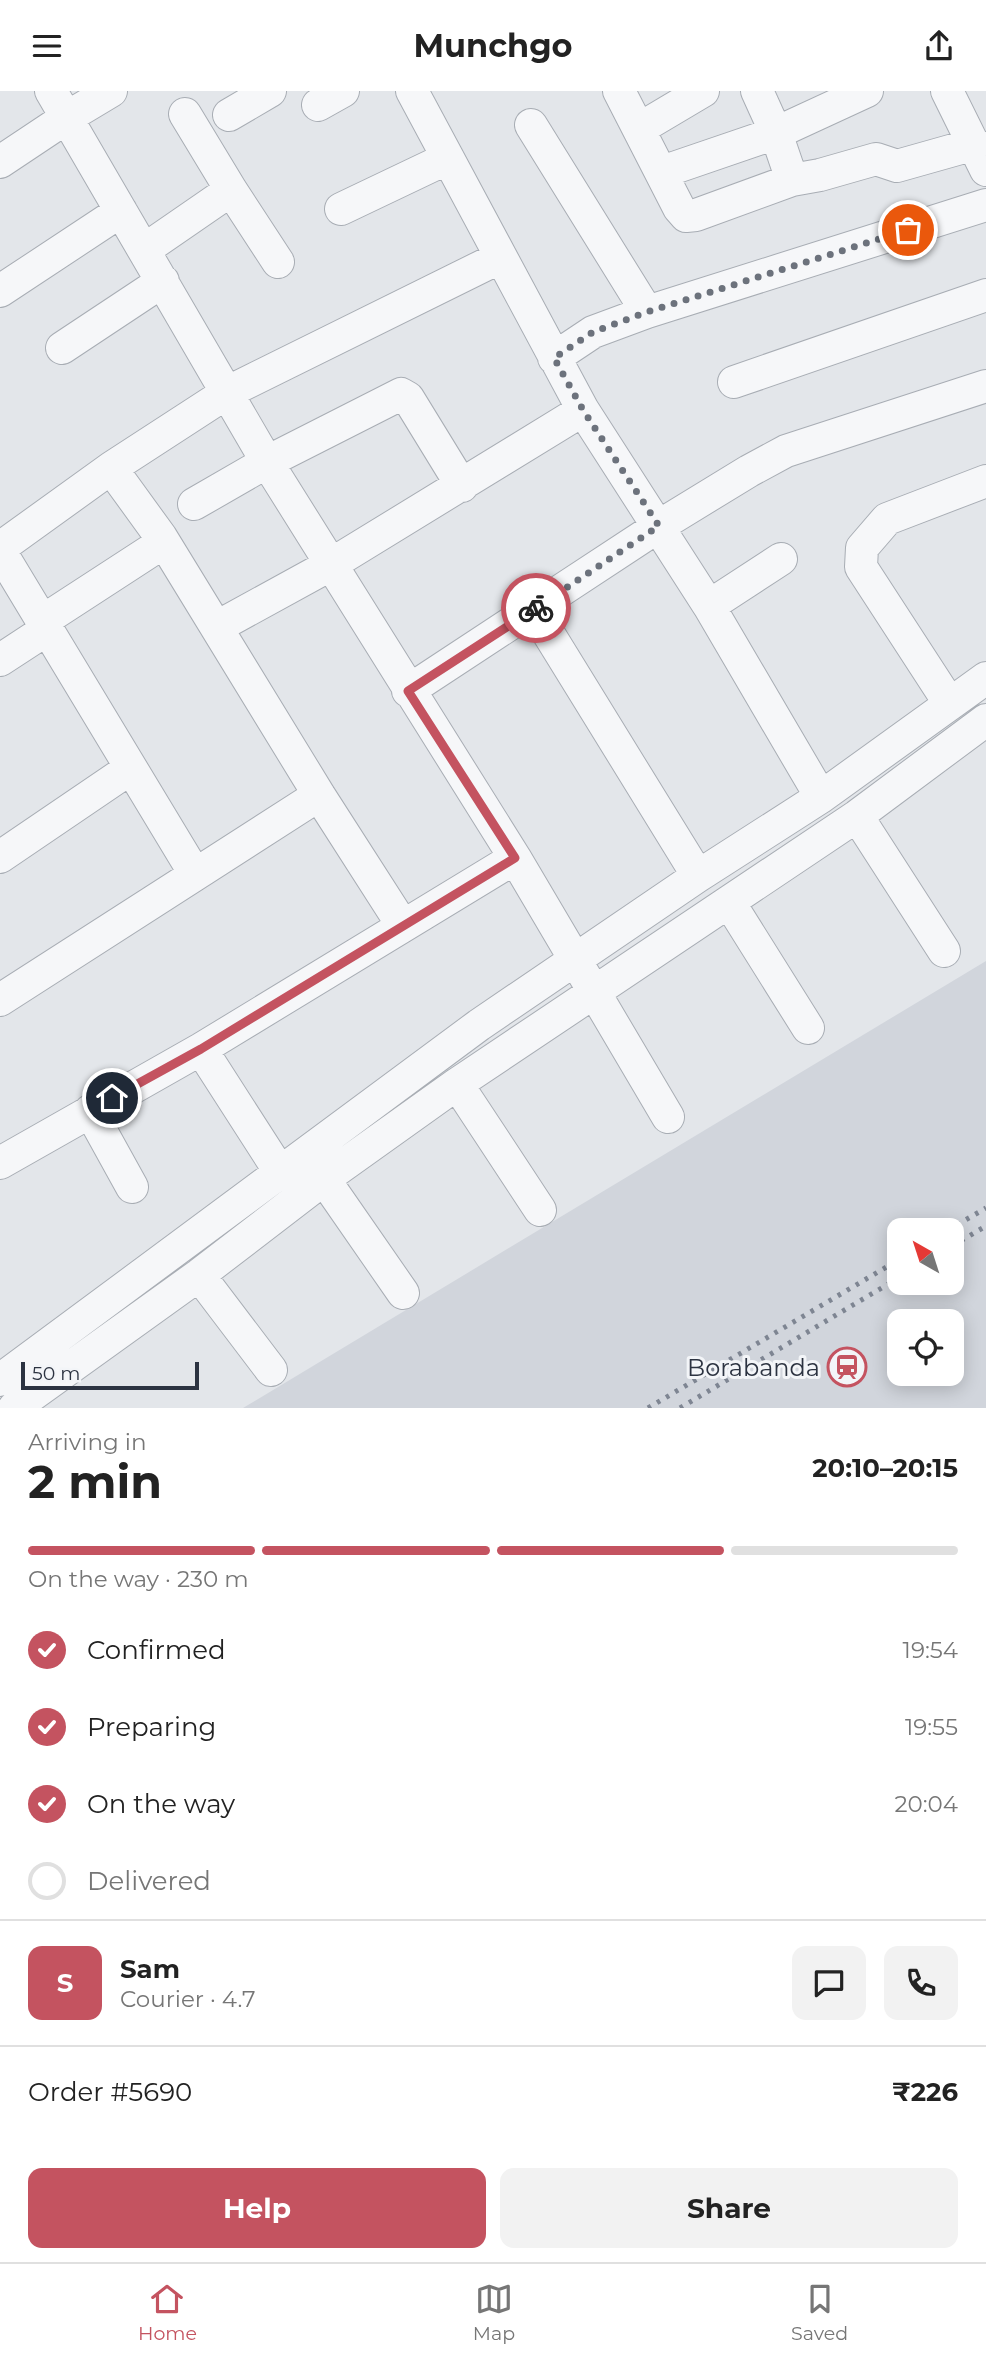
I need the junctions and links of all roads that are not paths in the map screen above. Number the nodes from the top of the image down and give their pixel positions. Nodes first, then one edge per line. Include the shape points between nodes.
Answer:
1 (111, 91) edge
2 (271, 91) edge
3 (412, 91) edge
4 (619, 91) edge
5 (703, 91) edge
6 (757, 91) edge
7 (867, 91) edge
8 (947, 91) edge
9 (58, 104) edge
10 (185, 114) dead end
11 (229, 115) dead end
12 (531, 125) dead end
13 (639, 129) junction
14 (776, 133) junction
15 (980, 157) edge
16 (448, 158) junction
17 (0, 162) edge
18 (662, 172) junction
19 (792, 180) junction
20 (231, 190) junction
21 (986, 205) edge
22 (341, 209) dead end
23 (121, 211) junction
24 (144, 250) junction
25 (501, 257) junction
26 (278, 262) dead end
27 (163, 281) junction
28 (0, 291) edge
29 (986, 295) edge
30 (647, 312) junction
31 (62, 348) dead end
32 (554, 358) junction
33 (734, 382) dead end
34 (986, 386) edge
35 (228, 392) junction
36 (583, 410) junction
37 (267, 462) junction
38 (111, 468) junction
39 (986, 481) edge
40 (461, 487) junction
41 (194, 504) dead end
42 (659, 526) junction
43 (164, 542) junction
44 (0, 549) edge
45 (781, 559) dead end
46 (330, 565) junction
47 (709, 605) junction
48 (534, 610) junction
49 (43, 626) junction
50 (217, 628) junction
51 (0, 660) edge
52 (986, 678) edge
53 (408, 691) junction
54 (950, 704) junction
55 (986, 720) edge
56 (131, 768) junction
57 (319, 795) junction
58 (821, 797) junction
59 (857, 816) junction
60 (0, 857) edge
61 (515, 858) junction
62 (195, 874) junction
63 (698, 876) junction
64 (729, 902) junction
65 (403, 926) junction
66 (944, 951) dead end
67 (575, 959) junction
68 (594, 991) junction
69 (0, 1000) edge
70 (808, 1028) dead end
71 (201, 1049) junction
72 (457, 1084) junction
73 (90, 1111) junction
74 (668, 1117) dead end
75 (0, 1163) edge
76 (281, 1171) junction
77 (324, 1179) junction
78 (132, 1187) dead end
79 (540, 1210) dead end
80 (199, 1275) junction
81 (403, 1293) dead end
82 (271, 1370) dead end
83 (1, 1376) edge
84 (18, 1407) edge

1 - 9 street
2 - 11 street
3 - 16 street
4 - 13 street
5 - 13 street
6 - 14 street
7 - 14 street
8 - 15 street
9 - 17 street
9 - 23 street
10 - 20 street
12 - 30 street
13 - 18 street
14 - 18 street
14 - 19 street
15 - 19 street via 897,166 876,159
16 - 22 street
16 - 25 street
18 - 19 street via 686,216
20 - 24 street
20 - 26 street
21 - 30 street
23 - 24 street
23 - 28 street
24 - 27 street
25 - 32 street
25 - 35 street
27 - 31 street
27 - 35 street
29 - 33 street
30 - 32 street via 593,332
32 - 36 street
34 - 42 street via 786,451
35 - 37 street
35 - 38 street
36 - 40 street
36 - 42 street
37 - 40 street via 401,394 408,398
37 - 41 street
37 - 46 street
38 - 43 street
38 - 44 street
39 - 54 street via 887,519 862,548 861,567
40 - 46 street
42 - 47 street
42 - 48 street
43 - 49 street
43 - 50 street
44 - 49 street
45 - 47 street
46 - 50 street
46 - 53 street
47 - 58 street
48 - 53 street
48 - 63 street
49 - 51 street
49 - 56 street
50 - 57 street
52 - 54 street
53 - 61 street
54 - 58 street
55 - 59 street
56 - 60 street
56 - 62 street
57 - 62 street
57 - 65 street
58 - 63 street
59 - 64 street
59 - 66 street
61 - 65 street
61 - 67 street
62 - 69 street
63 - 67 street
64 - 68 street
64 - 70 street
65 - 71 street
67 - 68 street
67 - 76 street
68 - 72 street
68 - 74 street
71 - 73 street
71 - 76 street
72 - 77 street
72 - 79 street
73 - 75 street
73 - 78 street
76 - 83 street
77 - 80 street
77 - 81 street
80 - 82 street
80 - 84 street

